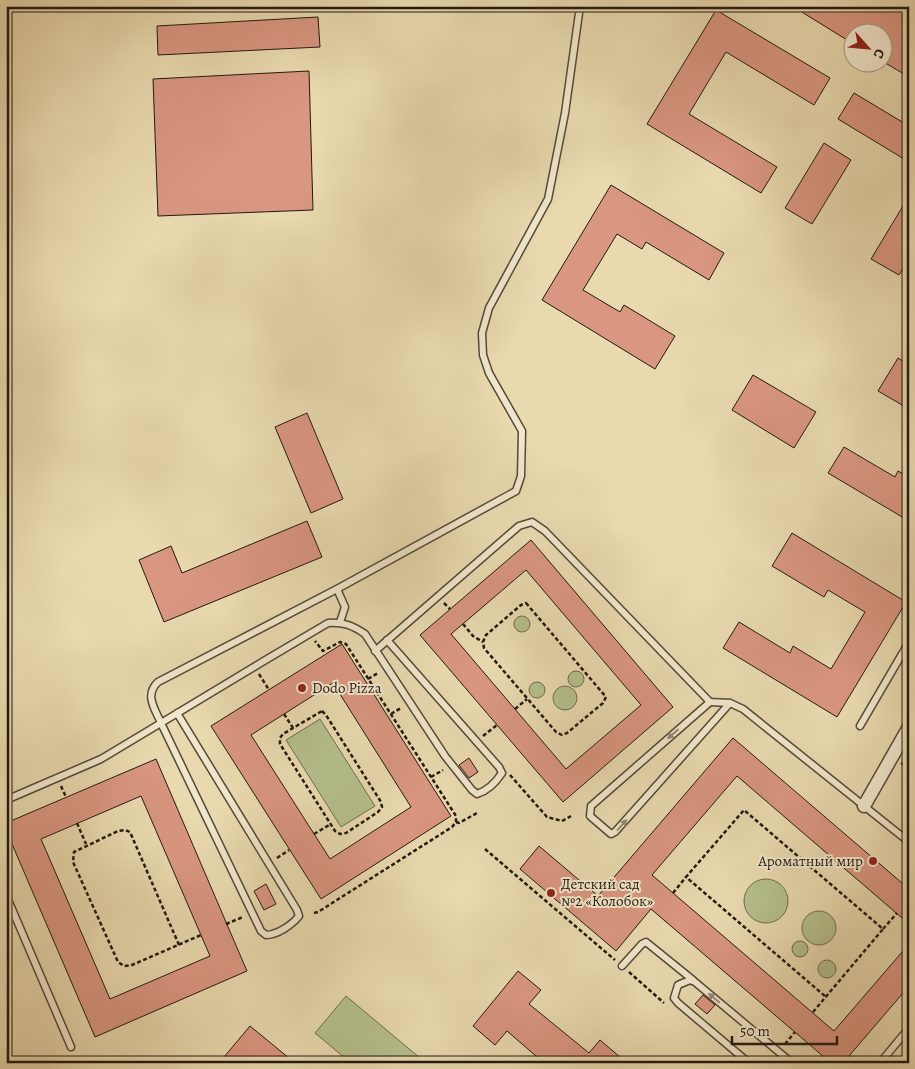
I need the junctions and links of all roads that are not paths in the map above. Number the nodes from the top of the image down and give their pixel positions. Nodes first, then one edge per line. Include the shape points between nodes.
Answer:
1 (580, 6) edge
2 (337, 590) junction
3 (340, 622) junction
4 (387, 640) junction
5 (909, 642) edge
6 (375, 650) junction
7 (710, 702) junction
8 (730, 703) junction
9 (177, 713) junction
10 (161, 723) junction
11 (860, 726) dead end
12 (909, 727) edge
13 (6, 800) edge
14 (864, 806) junction
15 (909, 842) edge
16 (6, 895) edge
17 (622, 966) road end
18 (696, 982) junction
19 (909, 1028) edge
20 (71, 1047) dead end
21 (749, 1063) edge
22 (792, 1063) edge
23 (880, 1063) edge

1 - 2 lane via 565,113 548,199 489,308 482,332 483,355 490,373 522,431 520,485 510,495
2 - 3 lane via 345,607
2 - 10 lane via 158,682 150,694
3 - 6 lane via 354,626 364,634
3 - 9 lane via 328,623
4 - 6 lane
4 - 6 lane via 502,773 482,792 477,794 472,790 445,756
4 - 7 lane via 519,526 532,522 545,531
5 - 11 lane
7 - 8 lane
7 -> 8 lane via 591,806 590,816 606,832 615,832
8 - 14 lane via 743,708
9 - 10 lane
9 - 10 lane via 299,916 294,922 271,935 261,931
10 - 13 lane via 101,759
12 - 14 street
14 - 15 lane
16 - 20 lane
17 - 18 lane via 646,942
18 - 21 lane via 683,981 678,985 674,998
22 -> 18 lane
19 - 23 lane

